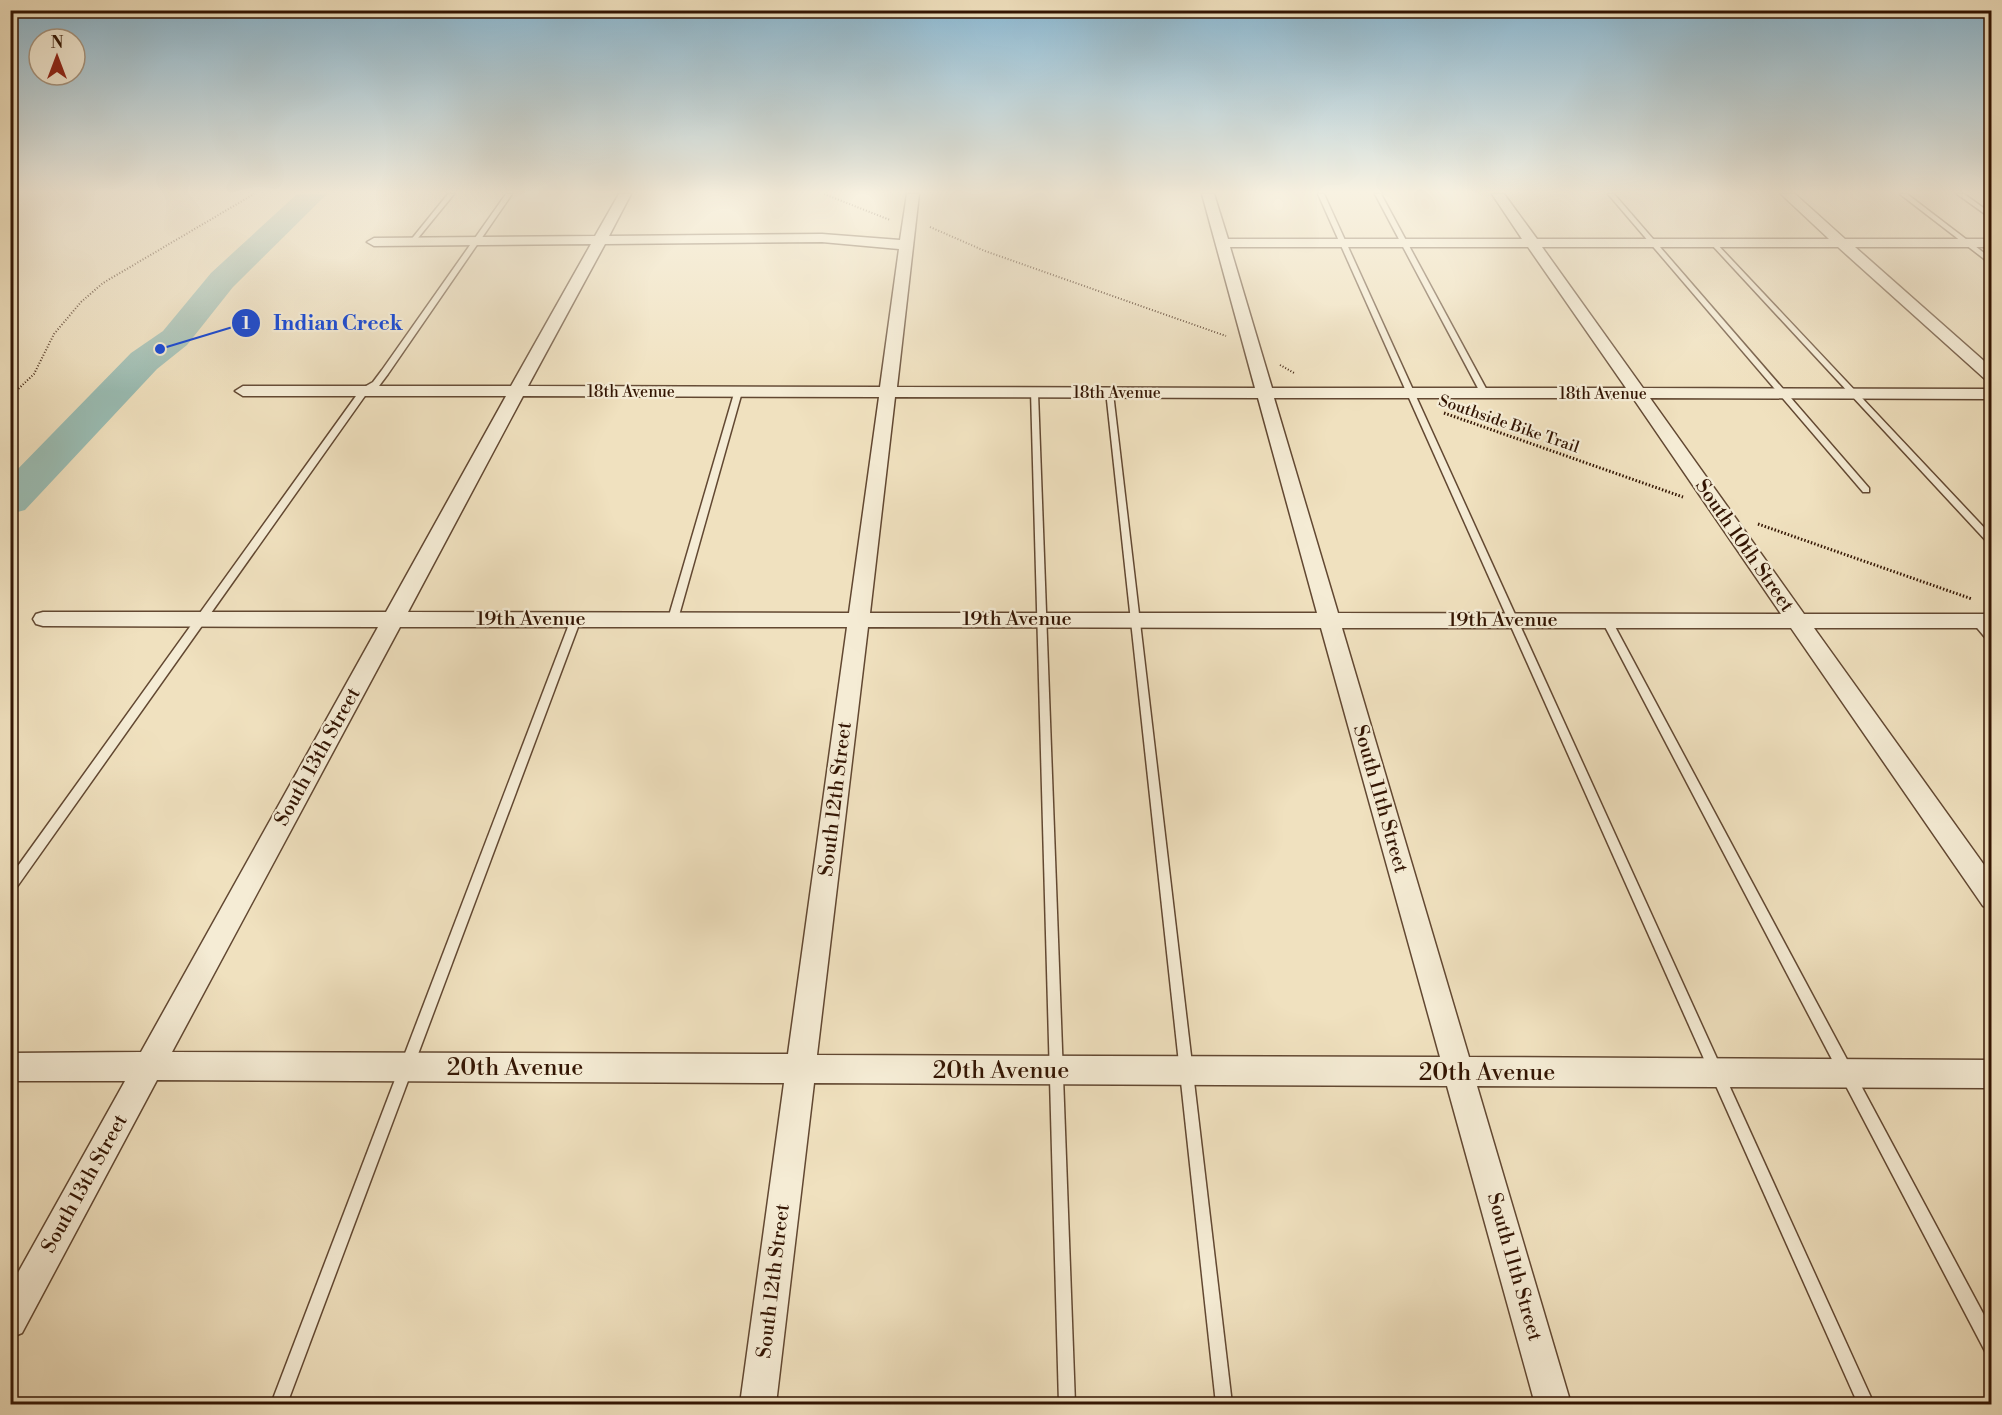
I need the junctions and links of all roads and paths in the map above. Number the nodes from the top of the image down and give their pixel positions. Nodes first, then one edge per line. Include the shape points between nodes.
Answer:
1 (140, 260) edge
2 (463, 260) edge
3 (589, 260) edge
4 (905, 260) edge
5 (1010, 260) edge
6 (1227, 260) edge
7 (1350, 260) edge
8 (1414, 260) edge
9 (1544, 260) edge
10 (1668, 260) edge
11 (1729, 260) edge
12 (1861, 260) edge
13 (1250, 345) junction
14 (1299, 374) dead end
15 (1992, 377) edge
16 (243, 391) dead end
17 (364, 391) junction
18 (516, 392) junction
19 (738, 392) junction
20 (889, 393) junction
21 (1034, 393) junction
22 (1109, 393) junction
23 (1264, 393) junction
24 (1485, 394) junction
25 (1638, 394) junction
26 (1783, 394) junction
27 (1853, 394) junction
28 (1992, 394) edge
29 (10, 397) edge
30 (1416, 401) junction
31 (1866, 490) dead end
32 (1719, 510) junction
33 (1992, 542) edge
34 (1983, 615) edge
35 (43, 619) dead end
36 (203, 619) junction
37 (394, 619) junction
38 (576, 619) junction
39 (673, 619) junction
40 (859, 619) junction
41 (1041, 620) junction
42 (1134, 620) junction
43 (1328, 620) junction
44 (1514, 620) junction
45 (1607, 621) junction
46 (1797, 621) junction
47 (1992, 639) edge
48 (10, 887) edge
49 (1992, 898) edge
50 (10, 1067) edge
51 (149, 1067) junction
52 (407, 1067) junction
53 (801, 1070) junction
54 (1056, 1071) junction
55 (1187, 1071) junction
56 (1459, 1073) junction
57 (1717, 1073) junction
58 (1846, 1074) junction
59 (1992, 1074) edge
60 (10, 1321) edge
61 (1992, 1347) edge
62 (279, 1404) edge
63 (758, 1404) edge
64 (1067, 1404) edge
65 (1224, 1404) edge
66 (1553, 1404) edge
67 (1866, 1404) edge

1 - 29 path via 81,302 54,334 34,374
2 - 17 lane via 376,384
3 - 18 street, South 13th Street
4 - 20 street, South 12th Street
5 - 13 path
6 - 13 street, South 11th Street
7 - 30 lane
8 - 24 lane
9 - 25 street, South 10th Street
10 - 26 lane
11 - 27 lane
12 - 15 street
13 - 14 path
13 - 23 street, South 11th Street
16 - 17 street, 18th Avenue
17 - 18 street, 18th Avenue
17 - 36 lane
18 - 19 street, 18th Avenue
18 - 37 street, South 13th Street
19 - 20 street, 18th Avenue
19 - 39 lane
20 - 21 street, 18th Avenue
20 - 40 street, South 12th Street
21 - 22 street, 18th Avenue
21 - 41 lane
22 - 23 street, 18th Avenue
22 - 42 lane
23 - 30 street, 18th Avenue
23 - 43 street, South 11th Street
24 - 25 street, 18th Avenue
24 - 30 street, 18th Avenue
25 - 26 street, 18th Avenue
25 - 32 street, South 10th Street
26 - 27 street, 18th Avenue
26 - 31 lane
27 - 28 street, 18th Avenue
27 - 33 lane
30 - 32 path, Southside Bike Trail
30 - 44 lane
32 - 34 path, Southside Bike Trail
32 - 46 street, South 10th Street
34 - 46 street, 19th Avenue
34 - 47 lane
35 - 36 street, 19th Avenue
36 - 37 street, 19th Avenue
36 - 48 lane
37 - 38 street, 19th Avenue
37 - 51 street, South 13th Street
38 - 39 street, 19th Avenue
38 - 52 lane
39 - 40 street, 19th Avenue
40 - 41 street, 19th Avenue
40 - 53 street, South 12th Street
41 - 42 street, 19th Avenue
41 - 54 lane
42 - 43 street, 19th Avenue
42 - 55 lane
43 - 44 street, 19th Avenue
43 - 56 street, South 11th Street
44 - 45 street, 19th Avenue
44 - 57 lane
45 - 46 street, 19th Avenue
45 - 58 lane
46 - 49 street, South 10th Street
50 - 51 street, 20th Avenue
51 - 52 street, 20th Avenue
51 - 60 street, South 13th Street
52 - 53 street, 20th Avenue
52 - 62 lane
53 - 54 street, 20th Avenue
53 - 63 street, South 12th Street
54 - 55 street, 20th Avenue
54 - 64 lane
55 - 56 street, 20th Avenue
55 - 65 lane
56 - 57 street, 20th Avenue
56 - 66 street, South 11th Street
57 - 58 street, 20th Avenue
57 - 67 lane
58 - 59 street, 20th Avenue
58 - 61 lane

